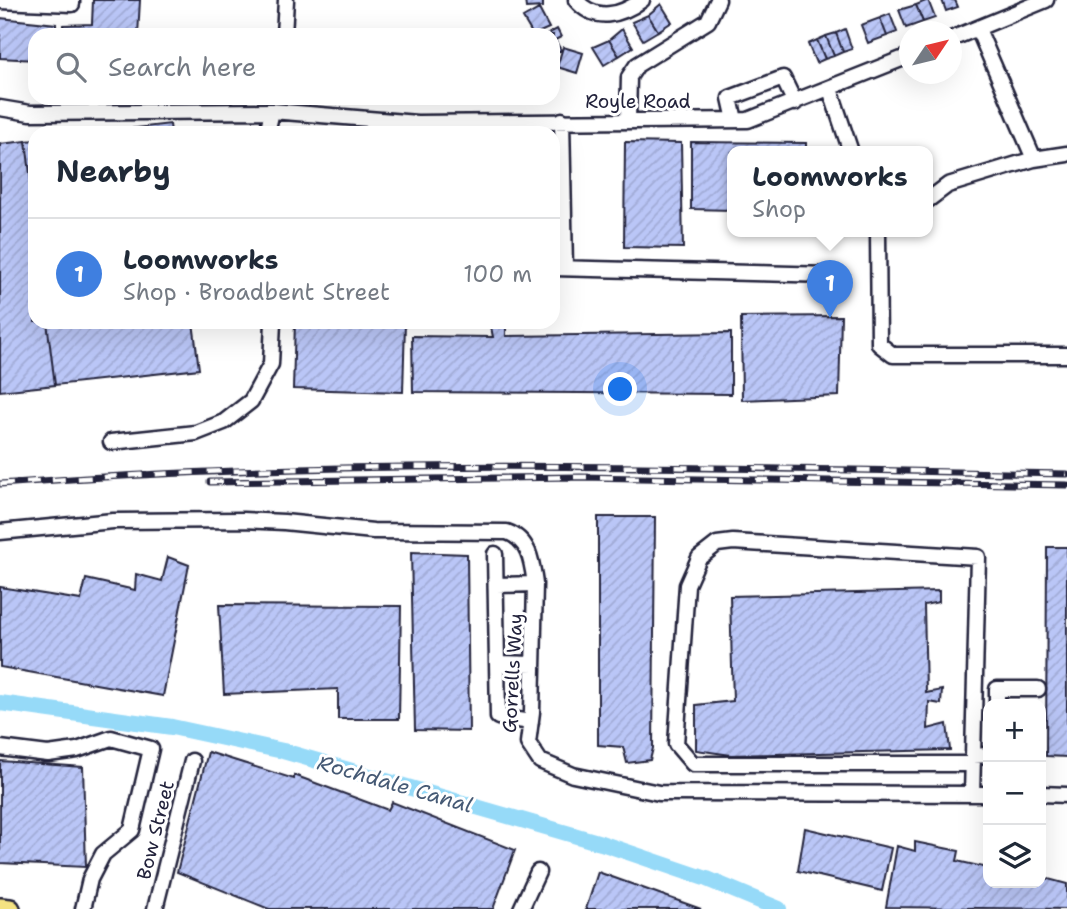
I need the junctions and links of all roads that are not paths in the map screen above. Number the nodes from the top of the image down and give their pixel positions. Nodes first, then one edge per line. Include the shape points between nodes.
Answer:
1 (72, 0) edge
2 (286, 0) edge
3 (576, 0) edge
4 (642, 0) edge
5 (718, 0) edge
6 (1046, 0) edge
7 (0, 1) edge
8 (284, 28) edge
9 (978, 29) junction
10 (962, 36) edge
11 (899, 61) edge
12 (830, 89) junction
13 (795, 103) junction
14 (277, 107) edge
15 (0, 108) edge
16 (562, 120) junction
17 (628, 120) junction
18 (734, 120) junction
19 (270, 126) edge
20 (849, 146) edge
21 (1067, 154) edge
22 (1034, 159) junction
23 (933, 196) edge
24 (560, 219) edge
25 (881, 237) edge
26 (560, 268) edge
27 (830, 275) dead end
28 (273, 329) edge
29 (1067, 355) edge
30 (111, 442) dead end
31 (0, 532) edge
32 (495, 554) dead end
33 (535, 584) junction
34 (496, 585) junction
35 (497, 663) junction
36 (533, 664) junction
37 (1038, 689) dead end
38 (997, 699) edge
39 (531, 722) junction
40 (0, 748) edge
41 (978, 758) edge
42 (192, 761) dead end
43 (972, 794) junction
44 (983, 794) edge
45 (1046, 794) edge
46 (1067, 795) edge
47 (538, 872) dead end
48 (0, 908) edge
49 (10, 909) edge
50 (83, 909) edge
51 (155, 909) edge
52 (522, 909) edge

1 - 7 street via 72,4
2 - 8 street
3 - 4 street via 587,9 612,15
5 - 17 street via 708,22 631,72
6 - 9 street
9 - 10 street
9 - 22 street
11 - 12 street, Royle Road
12 - 13 street, Royle Road
12 - 20 street
13 - 18 street, Royle Road via 761,117
13 - 18 street via 783,78 730,98
14 - 15 street, Royle Road via 30,113
14 - 16 street, Royle Road via 417,123
14 - 19 street
16 - 17 street, Royle Road
16 - 24 street
17 - 18 street, Royle Road
21 - 22 street
22 - 23 street via 948,185
25 - 29 street via 879,344 893,355
26 - 27 street
28 - 30 street via 271,365 251,401 224,422 197,433
31 - 33 street, Gorrells Way via 113,521 243,520 373,531 507,532 528,550
32 - 34 street
33 - 34 street
33 - 36 street, Gorrells Way
34 - 35 street
35 - 36 street
35 - 39 street via 498,717
36 - 39 street, Gorrells Way
37 - 38 street via 997,689
39 - 43 street, Gorrells Way via 528,743 540,761 573,775 659,793
40 - 50 street via 48,754 111,738 151,749 132,830 103,855 90,879
41 - 41 street via 693,764 676,744 687,585 699,558 717,544 733,542 978,557
41 - 43 street
42 - 51 street, Bow Street
43 - 44 street, Gorrells Way
45 - 46 street
47 - 52 street
48 - 49 main road

